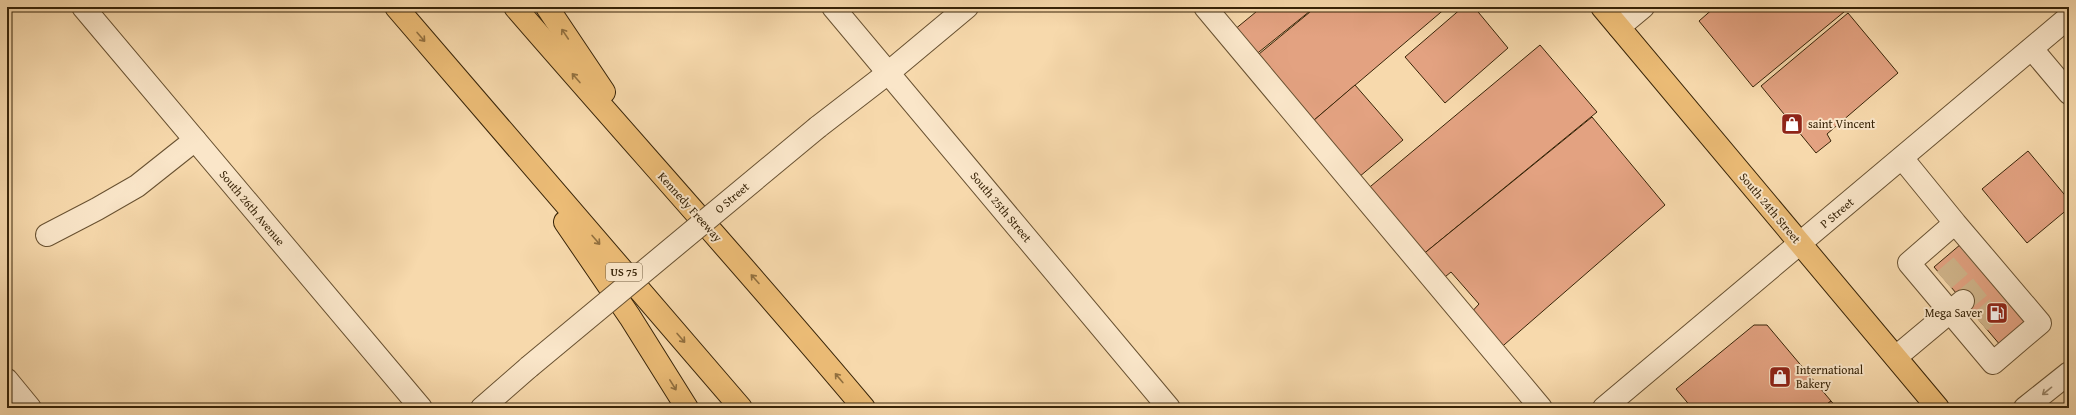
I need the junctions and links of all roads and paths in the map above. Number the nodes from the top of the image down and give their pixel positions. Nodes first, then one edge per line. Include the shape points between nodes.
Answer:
1 (83, 7) edge
2 (396, 7) edge
3 (515, 7) edge
4 (547, 7) edge
5 (833, 7) edge
6 (967, 7) edge
7 (1205, 7) edge
8 (1602, 7) edge
9 (1643, 7) edge
10 (2069, 17) edge
11 (1619, 27) junction
12 (2032, 49) junction
13 (888, 72) junction
14 (2069, 93) edge
15 (507, 136) junction
16 (195, 140) junction
17 (1902, 158) junction
18 (657, 171) junction
19 (1956, 223) junction
20 (46, 235) dead end
21 (1801, 244) junction
22 (1957, 307) junction
23 (1896, 357) junction
24 (2069, 373) edge
25 (7, 380) edge
26 (30, 408) edge
27 (421, 408) edge
28 (482, 408) edge
29 (687, 408) edge
30 (741, 408) edge
31 (864, 408) edge
32 (1169, 408) edge
33 (1541, 408) edge
34 (1604, 408) edge
35 (1938, 408) edge
36 (2025, 408) edge

1 - 16 street, South 26th Avenue
2 -> 15 main road, US 75
18 -> 3 main road, Kennedy Freeway
18 -> 4 main road
5 - 13 street, South 25th Street
6 - 13 street, O Street
7 - 33 street
8 - 11 main road, South 24th Street
9 - 11 street
10 - 12 street, P Street
11 - 21 main road, South 24th Street
12 - 14 street
12 - 17 street, P Street
13 - 28 street, O Street, bridge via 818,127
13 - 32 street, South 25th Street
15 -> 29 main road via 630,317
15 -> 30 main road, US 75
16 - 20 street via 137,186
16 - 27 street, South 26th Avenue
17 - 19 street
17 - 21 street, P Street
31 -> 18 main road, Kennedy Freeway via 772,299
19 - 22 street via 1909,263 1938,285
19 - 22 street via 1975,253 2011,295 2040,323 1993,363 1974,327
21 - 23 main road, South 24th Street
21 - 34 street, P Street
22 - 23 street
23 - 35 main road, South 24th Street
24 -> 36 street
25 - 26 street

